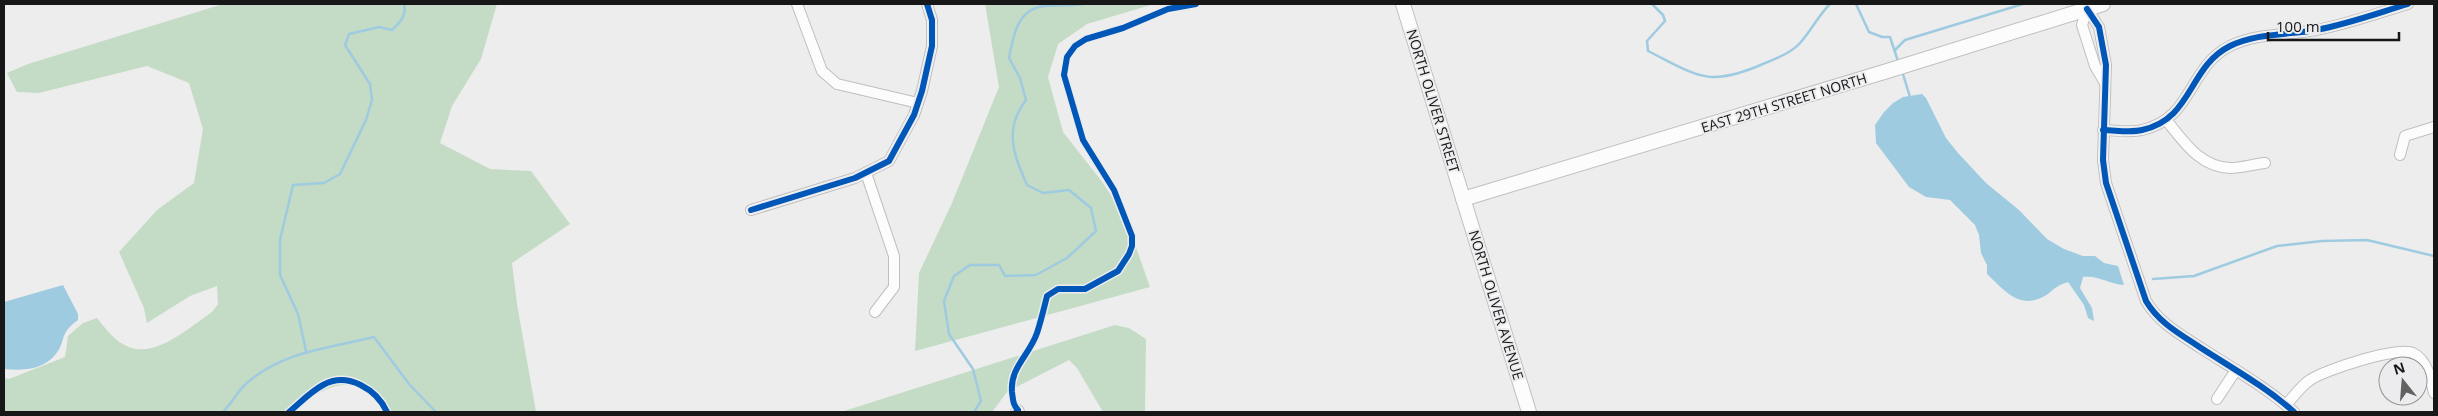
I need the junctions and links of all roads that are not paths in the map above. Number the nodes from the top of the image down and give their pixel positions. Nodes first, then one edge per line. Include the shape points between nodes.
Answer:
1 (797, 4) edge
2 (927, 4) edge
3 (1403, 4) edge
4 (2103, 4) edge
5 (2408, 4) edge
6 (2086, 9) junction
7 (2105, 84) junction
8 (918, 103) junction
9 (2166, 120) junction
10 (2434, 127) edge
11 (2103, 130) junction
12 (2400, 155) dead end
13 (2265, 163) dead end
14 (866, 173) junction
15 (1463, 199) junction
16 (751, 210) dead end
17 (875, 312) dead end
18 (2236, 370) junction
19 (2434, 393) edge
20 (2216, 399) dead end
21 (2290, 409) edge
22 (1528, 412) edge

1 - 8 street via 822,71 837,84
2 - 8 street via 932,20 932,46
3 - 15 main road, NORTH OLIVER STREET
4 - 6 main road, EAST 29TH STREET NORTH
5 - 9 street via 2341,24 2250,38 2230,46 2214,57 2179,108
6 - 7 street via 2082,25 2095,66
6 - 7 street via 2096,20 2104,43
6 - 15 main road, EAST 29TH STREET NORTH
7 - 11 street
8 - 14 street via 888,161
9 - 11 street via 2139,130
9 - 13 street via 2198,157 2214,166 2232,168
10 - 12 street via 2405,136
11 - 18 street via 2106,183 2153,314
14 - 16 street
14 - 17 street via 894,256 894,287
15 - 22 main road, NORTH OLIVER AVENUE
18 - 20 street
18 - 21 street
19 - 21 street via 2422,360 2412,353 2397,351 2340,367 2309,380

